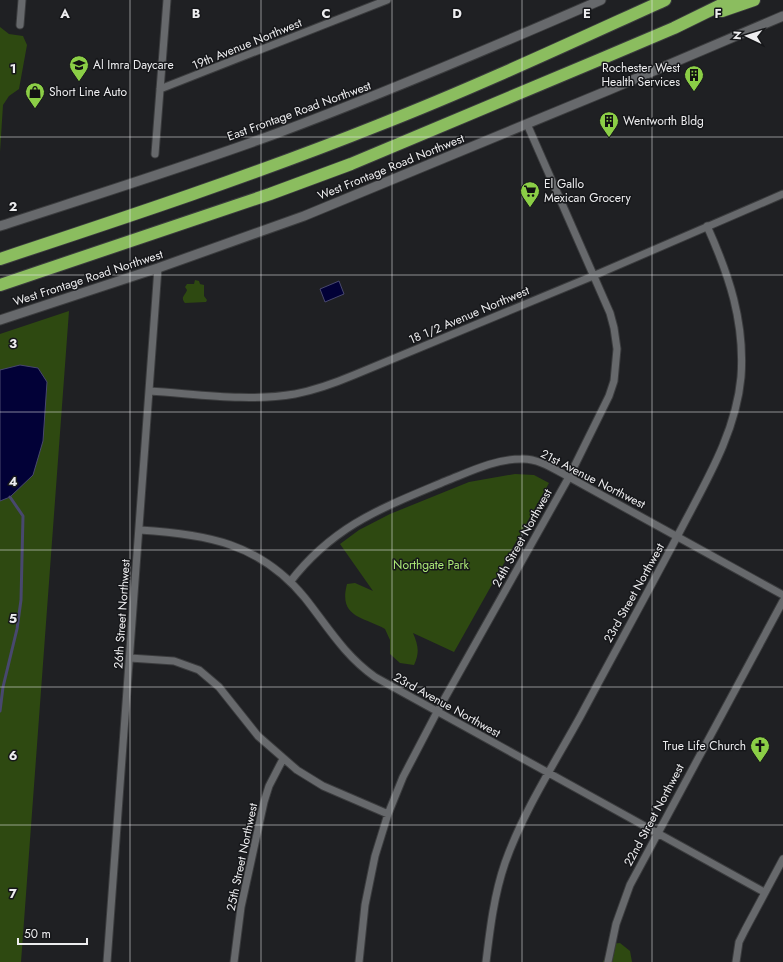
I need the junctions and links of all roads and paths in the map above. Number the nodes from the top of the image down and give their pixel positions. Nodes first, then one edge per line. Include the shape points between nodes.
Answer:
1 (22, 0) edge
2 (167, 0) edge
3 (387, 0) edge
4 (601, 0) edge
5 (665, 0) edge
6 (731, 0) edge
7 (754, 0) edge
8 (783, 16) edge
9 (20, 25) dead end
10 (674, 28) junction
11 (160, 89) junction
12 (527, 124) junction
13 (156, 154) dead end
14 (783, 194) edge
15 (0, 226) edge
16 (707, 226) junction
17 (0, 259) edge
18 (158, 268) junction
19 (593, 276) junction
20 (0, 285) edge
21 (0, 320) edge
22 (150, 391) junction
23 (569, 477) junction
24 (140, 530) junction
25 (677, 536) junction
26 (290, 582) junction
27 (783, 595) edge
28 (783, 601) edge
29 (130, 658) junction
30 (437, 712) junction
31 (283, 759) junction
32 (549, 773) junction
33 (388, 814) junction
34 (656, 833) junction
35 (783, 859) edge
36 (764, 892) junction
37 (107, 962) edge
38 (234, 962) edge
39 (359, 962) edge
40 (486, 962) edge
41 (608, 962) edge
42 (736, 962) edge

1 - 9 street
2 - 11 street
3 - 11 street, 19th Avenue Northwest
4 - 15 street, East Frontage Road Northwest via 425,76 282,131
5 - 17 highway via 462,91 360,133 167,204
6 - 10 highway
7 - 10 highway
8 - 12 street, West Frontage Road Northwest
10 - 20 highway via 316,178
11 - 13 street
12 - 18 street, West Frontage Road Northwest via 304,216
12 - 19 street, 24th Street Northwest
14 - 16 street, 18 1/2 Avenue Northwest
16 - 19 street, 18 1/2 Avenue Northwest
16 - 25 street, 23rd Street Northwest via 736,303 741,334 741,378 728,435
18 - 21 street, West Frontage Road Northwest
18 - 22 street, 26th Street Northwest
19 - 22 street, 18 1/2 Avenue Northwest via 354,375 305,392 256,397
19 - 23 street, 24th Street Northwest via 614,328 616,365 609,396
22 - 24 street, 26th Street Northwest
23 - 25 street, 21st Avenue Northwest
23 - 26 street, 21st Avenue Northwest via 541,462 522,458 467,473 384,507 355,522 312,556
23 - 30 street, 24th Street Northwest
24 - 26 street, 23rd Avenue Northwest via 181,533 223,542 256,556
24 - 29 street, 26th Street Northwest
25 - 27 street, 21st Avenue Northwest
25 - 32 street, 23rd Street Northwest
26 - 30 street, 23rd Avenue Northwest via 355,662 375,677
28 - 34 street, 22nd Street Northwest
29 - 31 street via 174,661 199,670 210,678 258,736
29 - 37 street, 26th Street Northwest
30 - 32 street, 23rd Avenue Northwest
30 - 33 street, 24th Street Northwest via 411,761
31 - 33 street via 323,786
31 - 38 street, 25th Street Northwest via 264,802 241,907
32 - 34 street, 23rd Avenue Northwest
32 - 40 street, 23rd Street Northwest via 526,814 505,864 494,903
33 - 39 street, 24th Street Northwest via 370,880
34 - 36 street, 23rd Avenue Northwest
34 - 41 street, 22nd Street Northwest via 620,908
35 - 36 street
36 - 42 street via 739,942

